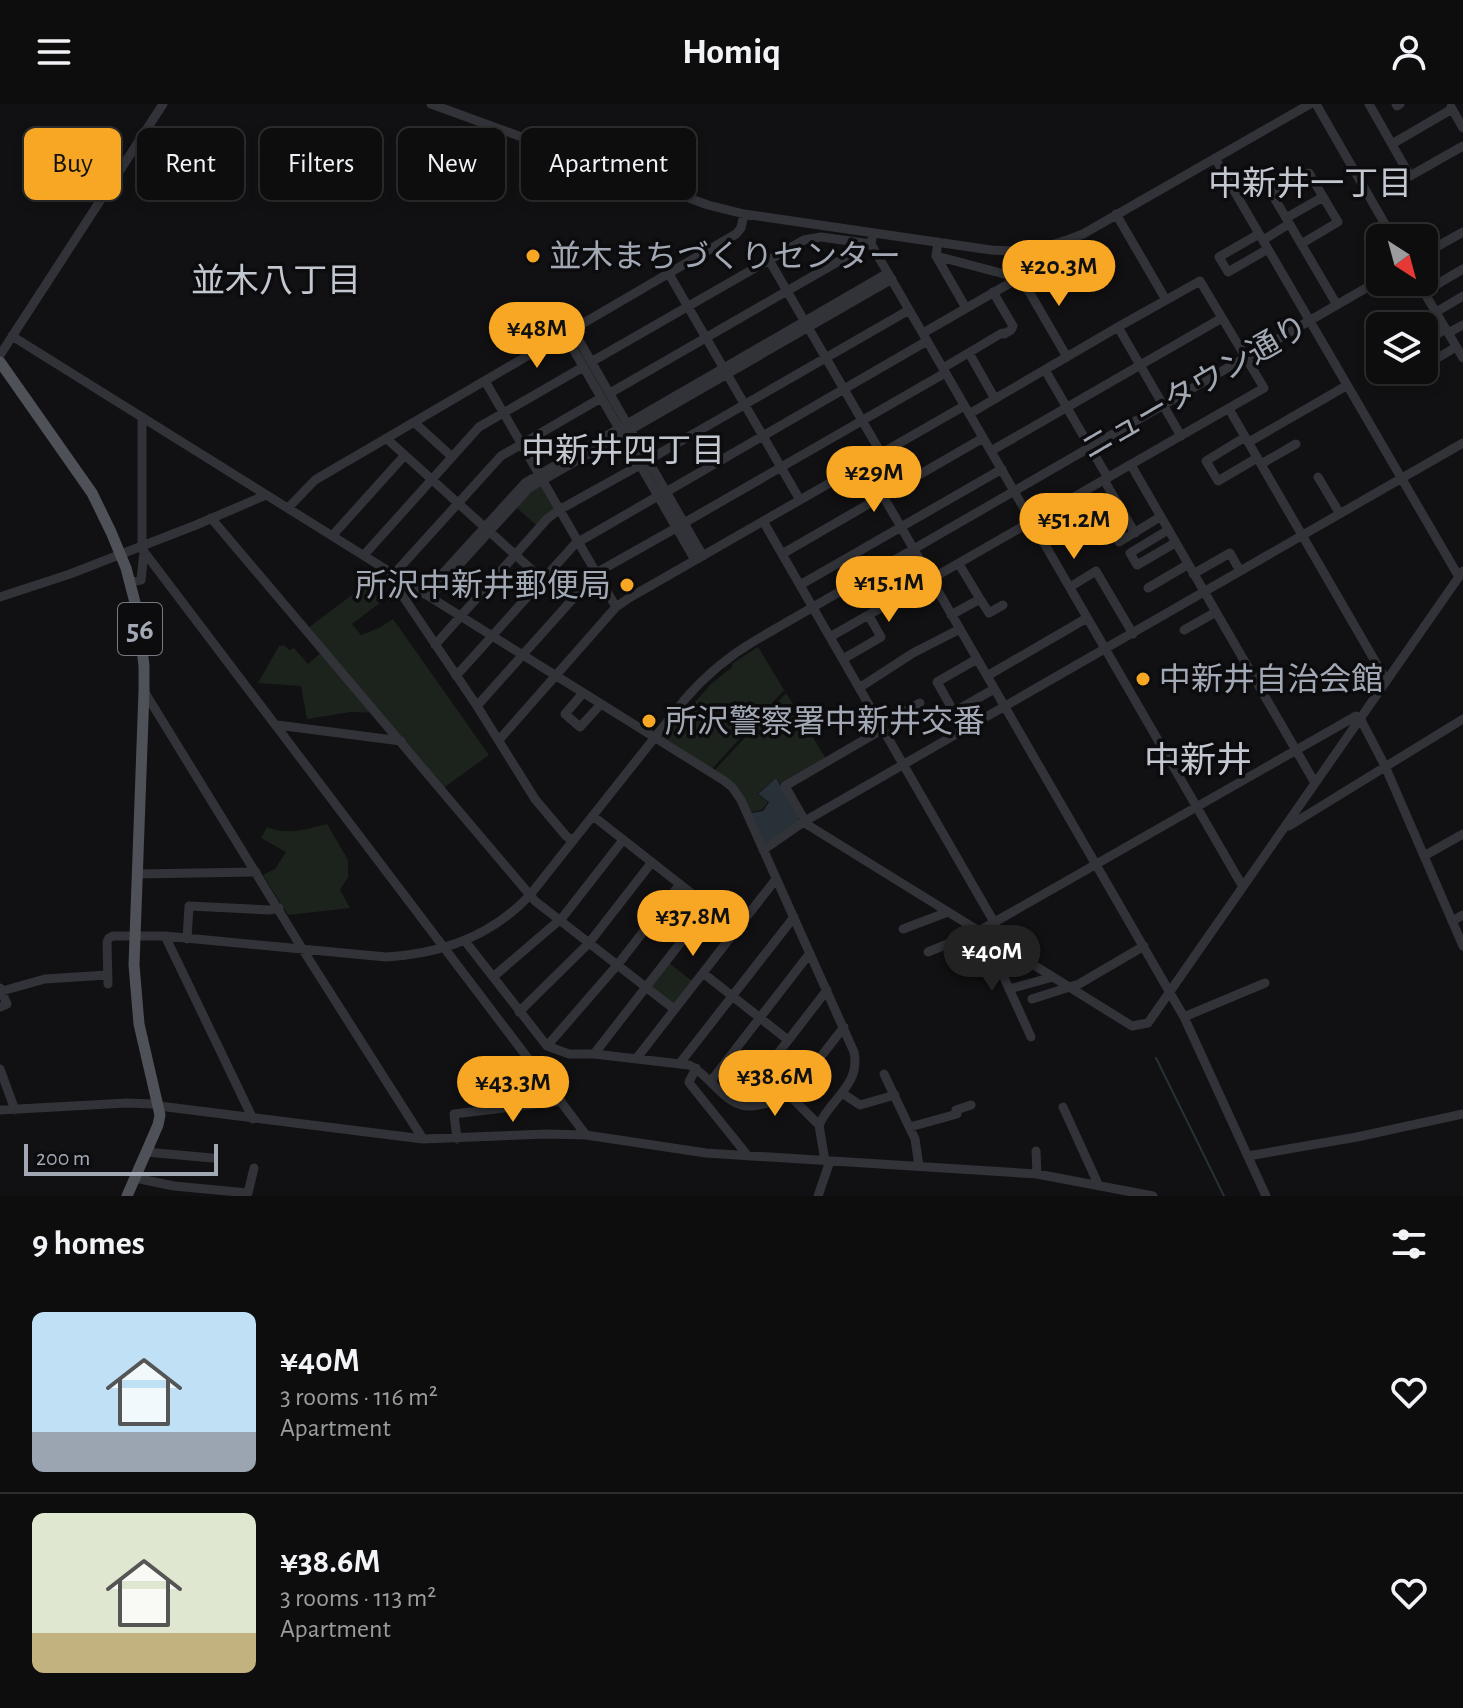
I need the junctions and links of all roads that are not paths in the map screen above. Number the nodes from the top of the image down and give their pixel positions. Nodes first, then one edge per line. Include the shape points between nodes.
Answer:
1 (163, 104) edge
2 (431, 104) edge
3 (1313, 104) edge
4 (1369, 104) edge
5 (1451, 106) edge
6 (1463, 128) edge
7 (1392, 144) junction
8 (1463, 146) edge
9 (1215, 158) junction
10 (1323, 197) junction
11 (744, 214) junction
12 (1116, 214) junction
13 (1287, 221) junction
14 (1385, 224) edge
15 (1463, 232) edge
16 (873, 233) junction
17 (1075, 237) junction
18 (1263, 241) junction
19 (938, 242) junction
20 (859, 243) junction
21 (871, 244) junction
22 (1301, 244) junction
23 (1438, 246) edge
24 (936, 256) junction
25 (769, 260) junction
26 (1463, 269) edge
27 (669, 274) junction
28 (890, 276) junction
29 (1020, 277) junction
30 (1438, 284) edge
31 (1366, 288) edge
32 (787, 291) junction
33 (993, 292) junction
34 (1426, 296) edge
35 (1463, 296) edge
36 (1166, 300) junction
37 (1337, 305) junction
38 (688, 306) junction
39 (966, 308) junction
40 (909, 310) junction
41 (1436, 312) joint
42 (1438, 315) edge
43 (1222, 318) junction
44 (1309, 321) junction
45 (807, 324) junction
46 (1463, 325) edge
47 (1118, 327) junction
48 (1447, 331) junction
49 (569, 333) junction
50 (1438, 335) edge
51 (12, 336) junction
52 (706, 337) junction
53 (925, 337) junction
54 (1456, 347) junction
55 (969, 353) junction
56 (0, 355) edge
57 (1067, 357) junction
58 (827, 358) junction
59 (1244, 358) junction
60 (1438, 358) edge
61 (1463, 358) edge
62 (0, 362) edge
63 (587, 364) junction
64 (1140, 365) junction
65 (944, 370) junction
66 (1045, 370) junction
67 (725, 371) junction
68 (485, 381) junction
69 (1346, 386) junction
70 (844, 389) junction
71 (605, 395) junction
72 (995, 399) junction
73 (745, 405) junction
74 (1163, 405) junction
75 (1066, 407) junction
76 (1229, 409) junction
77 (966, 410) junction
78 (503, 413) junction
79 (142, 417) junction
80 (861, 420) junction
81 (415, 423) junction
82 (625, 429) junction
83 (763, 436) junction
84 (1181, 436) junction
85 (983, 438) junction
86 (387, 439) junction
87 (1247, 440) junction
88 (521, 443) junction
89 (1463, 443) edge
90 (1296, 444) dead end
91 (1089, 447) junction
92 (991, 451) junction
93 (881, 453) junction
94 (404, 456) junction
95 (451, 456) junction
96 (1259, 461) junction
97 (644, 462) junction
98 (864, 463) junction
99 (1131, 465) junction
100 (780, 467) junction
101 (1002, 469) junction
102 (1318, 477) dead end
103 (541, 478) junction
104 (431, 479) junction
105 (1106, 479) junction
106 (1400, 479) junction
107 (1014, 491) junction
108 (662, 494) junction
109 (266, 495) junction
110 (882, 495) junction
111 (800, 500) junction
112 (457, 503) junction
113 (288, 508) junction
114 (559, 510) junction
115 (1340, 514) junction
116 (1160, 517) junction
117 (211, 518) junction
118 (763, 521) junction
119 (1032, 522) junction
120 (680, 525) junction
121 (900, 527) junction
122 (486, 529) junction
123 (1168, 530) junction
124 (1135, 533) junction
125 (332, 536) junction
126 (1302, 536) junction
127 (578, 542) junction
128 (1119, 542) dead end
129 (1175, 543) junction
130 (143, 549) junction
131 (913, 549) junction
132 (782, 554) junction
133 (121, 555) junction
134 (364, 555) junction
135 (516, 555) junction
136 (699, 558) junction
137 (959, 564) junction
138 (1190, 569) junction
139 (1240, 571) junction
140 (596, 573) junction
141 (1461, 574) edge
142 (393, 575) junction
143 (542, 579) junction
144 (931, 580) junction
145 (130, 582) junction
146 (800, 585) junction
147 (1070, 587) junction
148 (1148, 588) dead end
149 (1204, 592) junction
150 (427, 596) junction
151 (0, 597) edge
152 (980, 599) junction
153 (1003, 605) dead end
154 (616, 607) junction
155 (813, 607) junction
156 (1216, 612) junction
157 (951, 615) junction
158 (869, 616) junction
159 (460, 617) junction
160 (1087, 618) junction
161 (960, 629) junction
162 (1184, 630) dead end
163 (1133, 634) junction
164 (492, 636) junction
165 (830, 637) junction
166 (435, 645) junction
167 (1106, 649) junction
168 (523, 655) junction
169 (843, 659) junction
170 (977, 659) junction
171 (555, 675) junction
172 (456, 676) junction
173 (987, 676) junction
174 (1386, 680) junction
175 (859, 688) junction
176 (994, 689) junction
177 (144, 691) junction
178 (583, 693) junction
179 (920, 703) dead end
180 (601, 704) junction
181 (477, 706) junction
182 (1004, 707) junction
183 (1360, 718) junction
184 (1463, 719) edge
185 (277, 725) junction
186 (882, 728) junction
187 (654, 737) junction
188 (499, 740) junction
189 (401, 741) junction
190 (1295, 751) junction
191 (904, 765) junction
192 (1385, 766) junction
193 (1315, 783) junction
194 (1196, 807) junction
195 (593, 816) junction
196 (804, 822) junction
197 (1283, 829) junction
198 (1463, 834) edge
199 (623, 840) junction
200 (573, 841) junction
201 (763, 850) junction
202 (1424, 856) junction
203 (652, 862) junction
204 (1096, 864) junction
205 (256, 872) junction
206 (137, 874) junction
207 (776, 879) junction
208 (680, 884) junction
209 (1243, 887) junction
210 (530, 895) junction
211 (709, 906) junction
212 (279, 908) junction
213 (948, 912) junction
214 (1463, 915) edge
215 (794, 917) junction
216 (560, 920) junction
217 (1452, 921) junction
218 (994, 922) junction
219 (737, 929) junction
220 (903, 929) dead end
221 (979, 931) junction
222 (134, 935) junction
223 (165, 936) junction
224 (990, 937) junction
225 (187, 939) junction
226 (465, 941) junction
227 (589, 943) junction
228 (1144, 946) junction
229 (1463, 946) edge
230 (444, 949) junction
231 (303, 950) junction
232 (928, 952) dead end
233 (810, 953) junction
234 (617, 965) junction
235 (703, 973) junction
236 (493, 977) junction
237 (1053, 977) junction
238 (1265, 983) dead end
239 (646, 987) junction
240 (1071, 987) junction
241 (1, 989) edge
242 (1009, 989) junction
243 (827, 990) junction
244 (1170, 992) junction
245 (731, 996) junction
246 (1032, 999) dead end
247 (0, 1007) edge
248 (674, 1009) junction
249 (519, 1012) junction
250 (1184, 1017) junction
251 (759, 1018) junction
252 (844, 1027) junction
253 (1031, 1037) dead end
254 (788, 1040) junction
255 (547, 1046) junction
256 (594, 1054) junction
257 (636, 1059) junction
258 (680, 1063) junction
259 (696, 1068) junction
260 (0, 1069) edge
261 (884, 1074) dead end
262 (711, 1081) junction
263 (842, 1093) junction
264 (895, 1095) junction
265 (790, 1096) junction
266 (561, 1101) junction
267 (739, 1104) junction
268 (971, 1105) dead end
269 (159, 1106) junction
270 (1063, 1107) dead end
271 (0, 1110) edge
272 (15, 1110) junction
273 (1463, 1114) edge
274 (253, 1119) junction
275 (819, 1125) junction
276 (910, 1127) junction
277 (586, 1135) junction
278 (423, 1139) junction
279 (457, 1139) junction
280 (1036, 1151) dead end
281 (146, 1152) junction
282 (748, 1156) junction
283 (1248, 1156) junction
284 (212, 1158) dead end
285 (828, 1161) junction
286 (919, 1166) junction
287 (254, 1168) dead end
288 (1037, 1174) junction
289 (135, 1178) junction
290 (1099, 1186) junction
291 (127, 1196) edge
292 (818, 1196) edge
293 (1153, 1196) edge
294 (1266, 1196) edge

1 - 51 street
2 - 11 street via 688,199
3 - 9 street
3 - 14 street
4 - 7 street
5 - 6 street
5 - 7 street
7 - 8 street via 1410,176
9 - 12 street
9 - 18 street
10 - 13 street
10 - 13 street via 1309,173 1272,194
10 - 22 street via 1338,222
11 - 16 street
11 - 27 street via 736,234
12 - 17 street
12 - 36 street
13 - 18 street
13 - 22 street
15 - 23 street
16 - 19 street
16 - 21 street
17 - 19 street via 1017,252
17 - 29 street via 1059,255
18 - 44 street
19 - 24 street
20 - 21 street
20 - 25 street via 810,238
20 - 32 street via 853,253
21 - 28 street
22 - 37 street
24 - 29 street
24 - 39 street
25 - 32 street
25 - 38 street
26 - 30 street
27 - 38 street
27 - 49 street
28 - 40 street
28 - 45 street
29 - 33 street
29 - 57 street
31 - 37 street, ニュータウン通り
32 - 45 street
32 - 52 street
33 - 39 street
33 - 55 street via 1013,326
34 - 41 street
35 - 41 street
36 - 43 street via 1200,281
36 - 47 street
37 - 44 street, ニュータウン通り
38 - 52 street
38 - 63 street
39 - 53 street
40 - 53 street
40 - 58 street
42 - 48 street
43 - 59 street
43 - 64 street
44 - 59 street, ニュータウン通り
44 - 69 street
45 - 58 street
45 - 67 street
46 - 48 street
47 - 57 street
47 - 64 street
48 - 50 street
48 - 54 street
49 - 63 street
49 - 68 street
51 - 56 street
51 - 79 street
52 - 67 street
52 - 71 street
53 - 65 street
53 - 70 street
54 - 60 street
54 - 61 street
55 - 65 street
55 - 72 street
57 - 66 street
58 - 70 street
58 - 73 street
59 - 74 street, ニュータウン通り
59 - 76 street via 1264,388
62 - 133 main road, 56 via 88,485
63 - 71 street
63 - 78 street
64 - 74 street
64 - 75 street
65 - 77 street
65 - 80 street
66 - 72 street
66 - 75 street
67 - 73 street
67 - 82 street
68 - 78 street
68 - 81 street
69 - 87 street
69 - 106 street
70 - 80 street
70 - 83 street
71 - 82 street
71 - 88 street
72 - 77 street
73 - 83 street
73 - 97 street
74 - 84 street
74 - 91 street, ニュータウン通り
75 - 91 street
75 - 92 street
76 - 84 street
76 - 87 street
77 - 85 street
77 - 93 street
78 - 88 street
78 - 95 street via 479,427
79 - 109 street
79 - 130 street
80 - 93 street
80 - 100 street
81 - 86 street
81 - 95 street
82 - 97 street
82 - 103 street
83 - 100 street
83 - 108 street
84 - 99 street
85 - 92 street
85 - 110 street
86 - 94 street
86 - 113 street via 315,480
87 - 96 street
87 - 96 street via 1206,461 1218,481
88 - 103 street
88 - 112 street via 501,456
89 - 106 street
90 - 96 street
91 - 105 street
91 - 107 street, ニュータウン通り
92 - 101 street
93 - 98 street
94 - 104 street
94 - 125 street
95 - 104 street
96 - 126 street
97 - 108 street
97 - 114 street
98 - 110 street
98 - 111 street
99 - 105 street
99 - 116 street
100 - 111 street
100 - 120 street
101 - 107 street
101 - 121 street
102 - 115 street
103 - 114 street
103 - 122 street
104 - 112 street
104 - 134 street
105 - 119 street
105 - 124 street
106 - 115 street
106 - 141 street
107 - 119 street
107 - 131 street, ニュータウン通り
108 - 120 street
108 - 127 street
109 - 113 street
109 - 117 street
110 - 121 street
110 - 132 street
111 - 118 street
112 - 122 street
112 - 142 street
113 - 125 street
114 - 127 street
114 - 135 street
115 - 126 street
116 - 123 street
116 - 124 street
117 - 130 street
117 - 189 street
118 - 132 street
118 - 136 street
119 - 137 street
119 - 147 street
120 - 136 street
120 - 140 street
121 - 131 street
121 - 146 street
122 - 135 street
122 - 150 street
123 - 129 street
123 - 129 street via 1130,553 1137,565
124 - 128 street
125 - 134 street
126 - 139 street
126 - 174 street
127 - 140 street
127 - 143 street
129 - 138 street
130 - 133 street
130 - 145 street via 141,580
130 - 185 street
131 - 144 street
131 - 155 street, ニュータウン通り
132 - 146 street
133 - 145 main road, 56
133 - 151 street
134 - 142 street
135 - 143 street
135 - 159 street
136 - 154 street
137 - 144 street
137 - 152 street
138 - 139 street via 1230,553
138 - 148 street
138 - 149 street
139 - 149 street
140 - 154 street
140 - 168 street
141 - 174 street
142 - 150 street
142 - 166 street
143 - 164 street
144 - 157 street
144 - 158 street
145 - 177 main road, 56 via 141,633
146 - 155 street
147 - 160 street
147 - 163 street via 1096,571
149 - 156 street
149 - 163 street
150 - 159 street
152 - 153 street via 989,613
152 - 157 street
154 - 171 street
155 - 165 street
155 - 187 street, ニュータウン通り via 714,669
156 - 162 street
156 - 190 street
157 - 161 street
158 - 165 street
158 - 169 street via 881,637
159 - 164 street
159 - 166 street
160 - 167 street
160 - 173 street
161 - 170 street
161 - 175 street
163 - 167 street
164 - 168 street
164 - 172 street
165 - 169 street
166 - 172 street
167 - 182 street
167 - 194 street
168 - 171 street
168 - 181 street
169 - 175 street
170 - 173 street
170 - 176 street via 937,682 954,712
171 - 178 street
171 - 188 street
172 - 181 street
173 - 176 street
174 - 183 street
175 - 186 street
176 - 182 street
177 - 205 street
177 - 206 main road, 56
178 - 180 street
178 - 180 street via 565,714 580,727
179 - 186 street
180 - 187 street
181 - 188 street
182 - 191 street
182 - 204 street
183 - 190 street
183 - 192 street
183 - 193 street
184 - 192 street
185 - 189 street
185 - 230 street
186 - 191 street
186 - 196 street via 785,786
187 - 195 street, ニュータウン通り
187 - 201 street via 732,787
188 - 200 street via 535,799
189 - 210 street
190 - 193 street
190 - 194 street
191 - 196 street
191 - 218 street
192 - 197 street
192 - 202 street
193 - 197 street
194 - 204 street
194 - 209 street
195 - 199 street
195 - 200 street, ニュータウン通り
196 - 201 street
196 - 213 street
197 - 209 street
198 - 202 street
199 - 203 street
199 - 216 street
200 - 210 street, ニュータウン通り
201 - 207 street
202 - 217 street
203 - 208 street
203 - 227 street
204 - 218 street
204 - 228 street
205 - 206 street
205 - 212 street
206 - 222 main road, 56
207 - 215 street
207 - 219 street
208 - 211 street
208 - 234 street
209 - 244 street
210 - 216 street
210 - 226 street, ニュータウン通り via 500,922
211 - 219 street
211 - 239 street
212 - 225 street via 189,906
212 - 231 street
213 - 220 street
213 - 221 street
214 - 217 street
215 - 233 street
215 - 245 street
216 - 227 street
216 - 236 street
217 - 229 street
218 - 221 street
219 - 235 street
221 - 224 street
221 - 232 street
222 - 223 street, ニュータウン通り
222 - 241 street via 109,938 108,979 45,979
222 - 269 main road, 56 via 138,1013
223 - 225 street, ニュータウン通り
223 - 274 street
224 - 237 street
224 - 242 street
225 - 231 street, ニュータウン通り
226 - 230 street, ニュータウン通り
226 - 236 street
227 - 234 street
227 - 249 street
228 - 240 street
228 - 244 street
230 - 231 street, ニュータウン通り via 386,957
230 - 266 street
231 - 278 street
233 - 243 street
233 - 251 street
234 - 239 street
234 - 255 street
235 - 245 street
235 - 248 street
236 - 249 street
237 - 240 street
237 - 242 street
238 - 250 street
239 - 248 street
239 - 256 street
240 - 244 street via 1132,1026 1148,1023
240 - 246 street
241 - 247 street via 7,1004
242 - 253 street
243 - 252 street
243 - 254 street
244 - 250 street
245 - 251 street
245 - 258 street
248 - 257 street
249 - 255 street
250 - 283 street
251 - 254 street
251 - 262 street
252 - 263 street via 856,1062
252 - 265 street
254 - 267 street
255 - 256 street via 569,1054
256 - 257 street
257 - 258 street
258 - 259 street
259 - 262 street
259 - 282 street via 690,1084
260 - 272 street
261 - 264 street
262 - 267 street
263 - 264 street via 860,1105
263 - 275 street
264 - 276 street
265 - 267 street
265 - 275 street
266 - 277 street
266 - 279 street via 454,1114
268 - 276 street
269 - 272 street
269 - 274 street
269 - 281 main road, 56 via 158,1125
270 - 290 street
271 - 272 street
273 - 283 street
274 - 278 street
275 - 285 street
276 - 286 street
277 - 279 street
277 - 282 street
278 - 279 street
280 - 288 street
281 - 284 street
281 - 289 main road, 56
282 - 285 street
283 - 294 street
285 - 286 street
285 - 292 street
286 - 288 street
287 - 289 street via 248,1193
288 - 290 street
289 - 291 main road, 56
290 - 293 street

